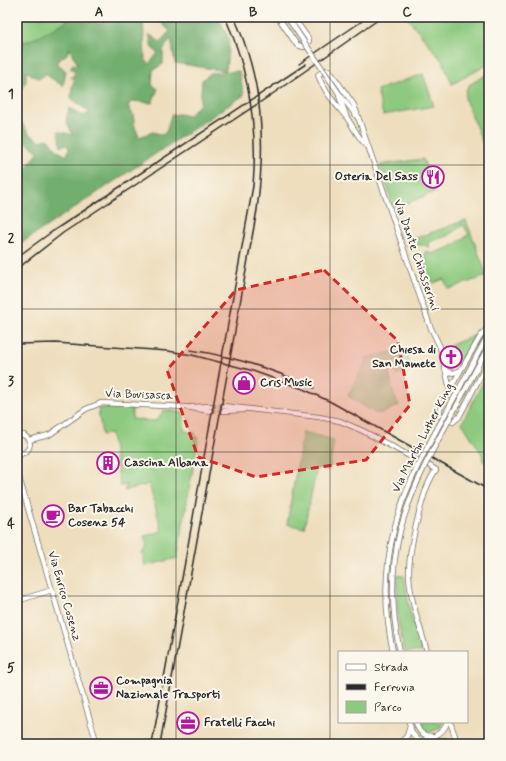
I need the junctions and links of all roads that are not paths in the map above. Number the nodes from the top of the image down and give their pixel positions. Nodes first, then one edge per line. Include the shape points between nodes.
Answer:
1 (278, 17) edge
2 (287, 17) edge
3 (293, 17) edge
4 (338, 92) junction
5 (346, 118) junction
6 (360, 120) junction
7 (350, 124) junction
8 (367, 146) junction
9 (489, 326) edge
10 (489, 333) edge
11 (489, 345) edge
12 (489, 360) edge
13 (446, 370) junction
14 (461, 370) junction
15 (450, 389) junction
16 (211, 408) tunnel mouth
17 (222, 409) tunnel mouth
18 (440, 416) dead end
19 (453, 422) dead end
20 (17, 435) edge
21 (29, 440) junction
22 (18, 454) edge
23 (417, 460) dead end
24 (430, 466) dead end
25 (52, 590) junction
26 (17, 601) edge
27 (393, 651) edge
28 (400, 651) edge
29 (427, 651) edge
30 (416, 723) edge
31 (448, 723) edge
32 (450, 723) edge
33 (410, 724) edge
34 (445, 729) junction
35 (453, 730) junction
36 (433, 736) junction
37 (419, 741) junction
38 (97, 744) edge
39 (399, 744) edge
40 (410, 744) edge

1 - 3 street via 297,45 304,47 310,42
2 - 4 street, Via Dante Chiasserini, bridge
4 - 5 street, Via Dante Chiasserini
4 - 6 street, Via Dante Chiasserini
5 - 6 street via 320,81 318,75 324,70 329,70 351,101
5 - 7 street, Via Dante Chiasserini
6 - 7 street via 357,125
6 - 8 street, Via Dante Chiasserini
7 - 8 street, Via Dante Chiasserini
8 - 13 street, Via Dante Chiasserini
9 - 14 street
10 - 27 street, Via Martin Luther King, bridge via 412,477 401,506 388,556 386,587
11 - 28 street, Via Martin Luther King, bridge via 417,481 406,509 394,560 392,589
12 - 19 street via 459,417
13 - 14 street via 453,373
13 - 15 street
14 - 15 street
15 - 18 street via 440,409
16 - 21 street, Via Bovisasca via 100,403 88,408 49,435
17 - 23 street via 334,420 363,431
20 - 21 street via 24,435
21 - 22 street via 28,450
22 - 25 street, Via Enrico Cosenz via 18,474
24 - 29 street via 436,470 420,508 412,540 410,564 413,599
25 - 26 street
25 - 38 street, Via Enrico Cosenz
30 - 36 street via 421,733
31 - 34 street
32 - 35 street
33 - 37 street via 412,733
33 - 39 street via 407,736
34 - 35 street
34 - 36 street
35 - 37 street via 453,742
36 - 37 street
37 - 40 street

